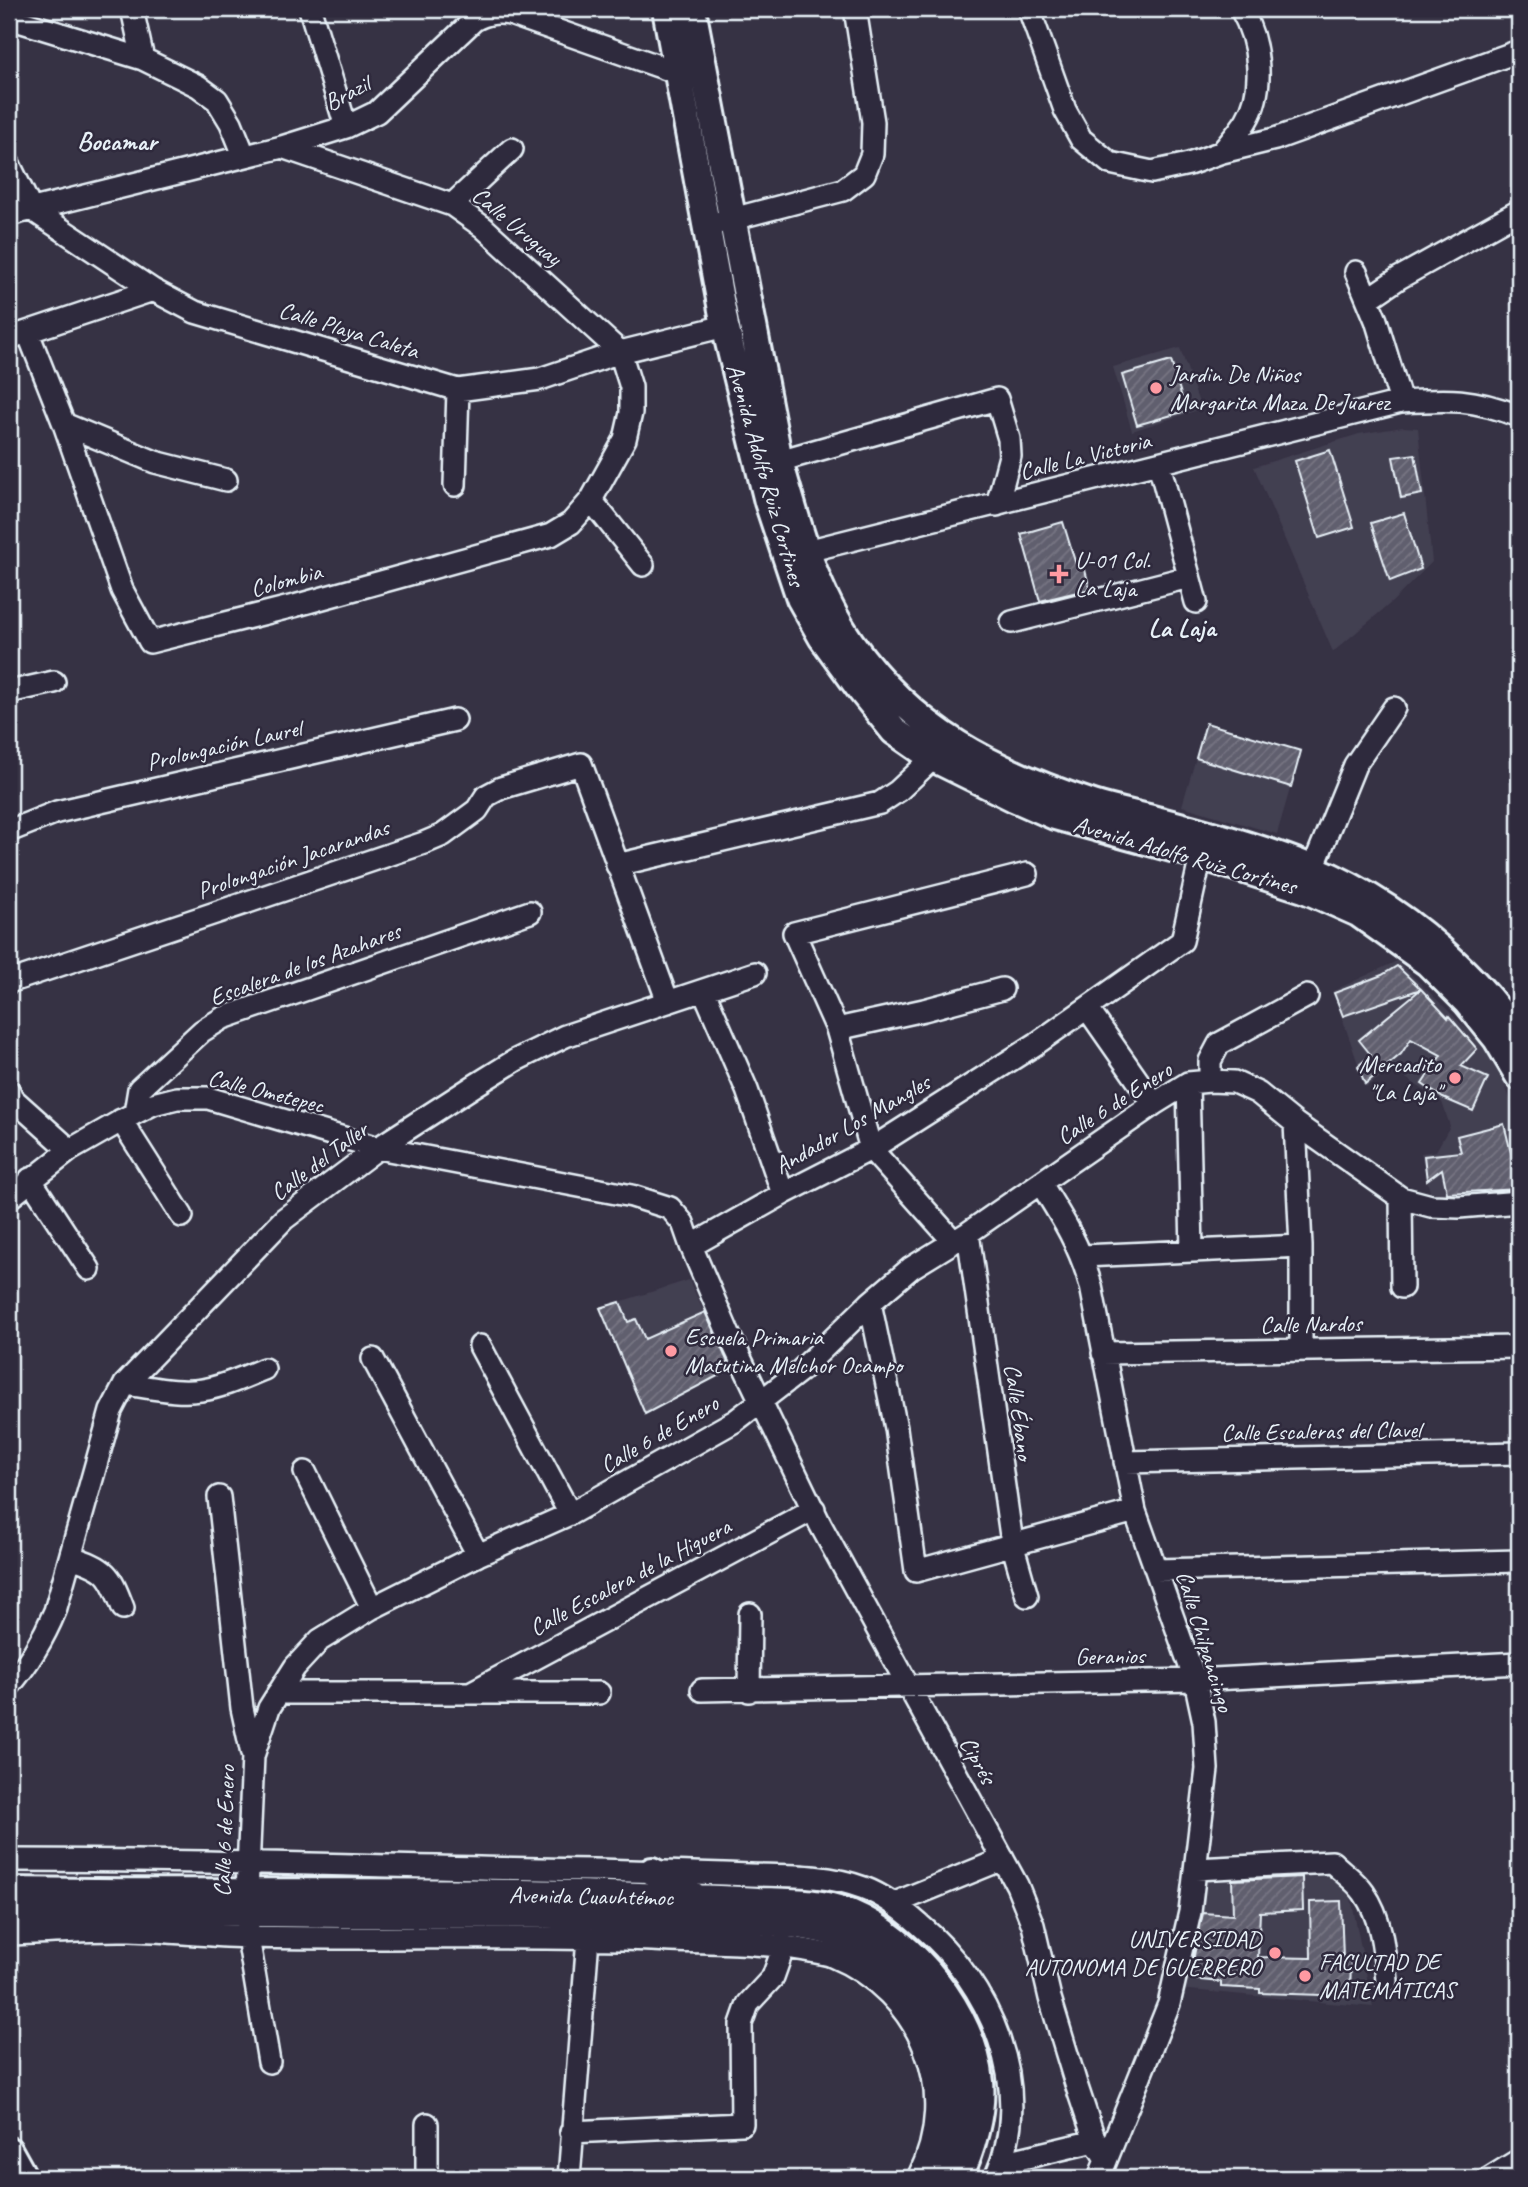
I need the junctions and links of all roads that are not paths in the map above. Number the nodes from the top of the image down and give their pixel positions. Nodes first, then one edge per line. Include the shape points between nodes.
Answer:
1 (132, 9) edge
2 (310, 9) edge
3 (666, 9) edge
4 (692, 9) edge
5 (855, 9) edge
6 (1030, 9) edge
7 (1241, 9) edge
8 (496, 10) edge
9 (9, 18) edge
10 (1519, 51) edge
11 (143, 59) junction
12 (678, 73) junction
13 (345, 127) junction
14 (282, 147) junction
15 (512, 149) dead end
16 (1222, 152) junction
17 (244, 155) junction
18 (9, 164) edge
19 (452, 205) junction
20 (31, 209) junction
21 (1519, 211) edge
22 (9, 215) edge
23 (731, 220) junction
24 (706, 226) junction
25 (1356, 272) dead end
26 (153, 290) junction
27 (1368, 299) junction
28 (725, 326) junction
29 (18, 335) edge
30 (620, 352) junction
31 (458, 390) junction
32 (1401, 402) junction
33 (1519, 416) edge
34 (64, 424) junction
35 (779, 461) junction
36 (1158, 464) junction
37 (226, 480) dead end
38 (455, 485) dead end
39 (591, 499) junction
40 (997, 505) junction
41 (796, 554) junction
42 (642, 565) dead end
43 (1189, 577) junction
44 (1196, 602) dead end
45 (1012, 622) dead end
46 (54, 682) dead end
47 (9, 692) edge
48 (1394, 708) dead end
49 (455, 720) dead end
50 (933, 758) junction
51 (9, 831) edge
52 (1201, 856) junction
53 (617, 864) junction
54 (1313, 868) junction
55 (1027, 874) dead end
56 (530, 912) dead end
57 (755, 974) dead end
58 (9, 982) edge
59 (1002, 989) dead end
60 (704, 991) junction
61 (1307, 996) dead end
62 (668, 1002) junction
63 (1087, 1008) junction
64 (837, 1029) junction
65 (1519, 1042) edge
66 (1519, 1076) edge
67 (1210, 1081) junction
68 (1188, 1083) junction
69 (9, 1091) edge
70 (1154, 1104) junction
71 (128, 1116) junction
72 (1295, 1123) junction
73 (378, 1149) junction
74 (871, 1149) junction
75 (70, 1150) junction
76 (30, 1180) junction
77 (1041, 1184) junction
78 (783, 1194) junction
79 (9, 1198) edge
80 (1401, 1198) junction
81 (1519, 1202) edge
82 (670, 1208) joint
83 (182, 1216) dead end
84 (961, 1237) junction
85 (691, 1246) junction
86 (1301, 1246) junction
87 (1192, 1251) junction
88 (1083, 1256) junction
89 (89, 1269) dead end
90 (1402, 1287) dead end
91 (870, 1303) junction
92 (480, 1346) dead end
93 (1519, 1347) edge
94 (1301, 1350) junction
95 (1102, 1353) junction
96 (373, 1359) dead end
97 (264, 1368) dead end
98 (125, 1384) junction
99 (762, 1402) junction
100 (1519, 1453) edge
101 (1125, 1462) junction
102 (305, 1472) dead end
103 (219, 1497) dead end
104 (814, 1509) junction
105 (1135, 1511) junction
106 (570, 1514) junction
107 (1012, 1543) junction
108 (478, 1555) junction
109 (71, 1557) junction
110 (1519, 1561) edge
111 (1156, 1570) junction
112 (1027, 1596) dead end
113 (123, 1608) dead end
114 (372, 1608) junction
115 (750, 1615) dead end
116 (1519, 1664) edge
117 (1195, 1680) junction
118 (9, 1686) edge
119 (909, 1686) junction
120 (702, 1690) dead end
121 (749, 1690) junction
122 (472, 1692) junction
123 (278, 1693) junction
124 (599, 1693) dead end
125 (253, 1756) junction
126 (1003, 1859) junction
127 (9, 1860) edge
128 (249, 1864) junction
129 (1196, 1869) junction
130 (652, 1871) junction
131 (9, 1891) edge
132 (699, 1898) junction
133 (895, 1903) junction
134 (9, 1912) edge
135 (248, 1915) junction
136 (9, 1934) edge
137 (588, 1938) junction
138 (784, 1946) junction
139 (1387, 1981) dead end
140 (269, 2062) dead end
141 (427, 2123) dead end
142 (571, 2132) junction
143 (1095, 2141) junction
144 (9, 2151) edge
145 (1519, 2160) edge
146 (1103, 2169) edge
147 (999, 2171) edge
148 (24, 2178) edge
149 (426, 2178) edge
150 (569, 2178) edge
151 (918, 2178) edge
152 (932, 2178) edge
153 (958, 2178) edge
154 (1490, 2178) edge

1 - 11 street
2 - 13 street
3 - 12 main road, Avenida Adolfo Ruiz Cortines
4 - 23 main road, Avenida Adolfo Ruiz Cortines
5 - 23 street via 873,122 872,154 864,174 844,190
6 - 16 street via 1065,110 1081,139 1111,163 1152,172
7 - 16 street via 1257,53 1257,89 1247,119
8 - 12 street, Brazil
8 - 13 street, Brazil via 474,20 377,112
9 - 11 street
10 - 16 street via 1275,139
11 - 17 street via 217,100
12 - 24 main road, Avenida Adolfo Ruiz Cortines
13 - 14 street, Brazil
14 - 17 street, Brazil
14 - 19 street, Calle Uruguay
15 - 19 street
17 - 20 street, Brazil
18 - 20 street
19 - 30 street, Calle Uruguay via 483,227
20 - 22 street, Brazil
20 - 26 street, Calle Playa Caleta
21 - 27 street
23 - 24 street
23 - 35 main road, Avenida Adolfo Ruiz Cortines
24 - 28 main road, Avenida Adolfo Ruiz Cortines
25 - 27 street
26 - 29 street
26 - 31 street, Calle Playa Caleta via 195,312
27 - 32 street
28 - 30 street, Calle Playa Caleta
28 - 41 main road, Avenida Adolfo Ruiz Cortines via 768,502
29 - 34 street, Colombia
30 - 31 street, Calle Playa Caleta via 540,379
30 - 39 street, Colombia via 631,387 631,413 625,439
31 - 38 street
32 - 33 street, Calle La Victoria via 1450,399 1486,403
32 - 36 street, Calle La Victoria
34 - 37 street via 155,462
34 - 39 street, Colombia via 122,590 150,642 551,535 571,523
35 - 40 street via 997,399 1010,456
35 - 41 main road, Avenida Adolfo Ruiz Cortines
36 - 40 street, Calle La Victoria
36 - 43 street
39 - 42 street
40 - 41 street, Calle La Victoria
41 - 50 main road, Avenida Adolfo Ruiz Cortines via 800,598 822,638 894,730
41 - 54 main road, Avenida Adolfo Ruiz Cortines via 850,642 889,690 938,733 987,762 1093,804 1230,839
43 - 44 street
43 - 45 street
46 - 47 street
48 - 54 street via 1356,765
49 - 51 street, Prolongación Laurel via 57,812
50 - 52 main road, Avenida Adolfo Ruiz Cortines via 1055,816
50 - 53 street via 880,803
52 - 63 street, Andador Los Mangles via 1182,941
52 - 66 main road, Avenida Adolfo Ruiz Cortines via 1304,889 1358,913 1428,963 1467,1002
53 - 58 street, Prolongación Jacarandas via 581,764 501,788 443,835 424,843
53 - 62 street
54 - 65 main road, Avenida Adolfo Ruiz Cortines via 1372,898 1434,942 1484,990
55 - 64 street via 794,933
56 - 71 street, Escalera de los Azahares via 223,1018 202,1031 139,1089
57 - 60 street, Calle del Taller
59 - 64 street
60 - 62 street, Calle del Taller
60 - 78 street via 747,1090
61 - 67 street via 1219,1044 1210,1061
62 - 73 street, Calle del Taller via 565,1036 516,1060
63 - 70 street
63 - 74 street, Andador Los Mangles
64 - 74 street
67 - 68 street, Calle 6 de Enero
67 - 72 street, Calle 6 de Enero via 1234,1083 1258,1093
68 - 70 street, Calle 6 de Enero
68 - 87 street
69 - 75 street
70 - 77 street, Calle 6 de Enero
71 - 73 street, Calle Ometepec via 177,1098 208,1098
71 - 75 street, Calle Ometepec
71 - 83 street
72 - 80 street, Calle 6 de Enero
72 - 86 street
73 - 82 street, Calle Ometepec via 632,1196
73 - 98 street, Calle del Taller via 284,1219
74 - 78 street, Andador Los Mangles
74 - 84 street
75 - 76 street, Calle Ometepec
76 - 79 street, Calle Ometepec
76 - 89 street
77 - 84 street, Calle 6 de Enero
77 - 88 street, Calle Chilpancingo
78 - 85 street, Andador Los Mangles
80 - 81 street, Calle 6 de Enero via 1459,1207
80 - 90 street
82 - 85 street, Ciprés via 683,1223
84 - 91 street, Calle 6 de Enero via 911,1268
84 - 107 street, Calle Ébano
85 - 99 street, Ciprés
86 - 87 street
86 - 94 street
87 - 88 street
88 - 95 street, Calle Chilpancingo
91 - 99 street, Calle 6 de Enero
91 - 107 street via 896,1427 916,1571
92 - 106 street
93 - 94 street, Calle Nardos
94 - 95 street, Calle Nardos
95 - 101 street, Calle Chilpancingo
96 - 108 street
97 - 98 street via 200,1391
98 - 109 street, Calle del Taller via 111,1411
99 - 104 street, Ciprés
99 - 106 street, Calle 6 de Enero
100 - 101 street, Calle Escaleras del Clavel
101 - 105 street, Calle Chilpancingo
102 - 114 street
103 - 125 street via 242,1707
104 - 119 street, Ciprés
104 - 122 street, Calle Escalera de la Higuera
105 - 107 street
105 - 111 street, Calle Chilpancingo
106 - 108 street, Calle 6 de Enero
107 - 112 street, Calle Ébano
108 - 114 street, Calle 6 de Enero
109 - 113 street via 98,1566 109,1577
109 - 118 street, Calle del Taller via 44,1638
110 - 111 street
111 - 117 street, Calle Chilpancingo
114 - 123 street, Calle 6 de Enero via 320,1640
115 - 121 street
116 - 117 street, Geranios
117 - 119 street, Geranios
117 - 129 street, Calle Chilpancingo via 1208,1769
119 - 121 street, Geranios
119 - 126 street, Ciprés
120 - 121 street, Geranios
122 - 123 street
122 - 124 street
123 - 125 street, Calle 6 de Enero
125 - 128 street, Calle 6 de Enero
126 - 133 street
126 - 143 street, Ciprés via 1033,1926 1050,1998
127 - 128 street
128 - 130 street
128 - 135 street, Calle 6 de Enero
129 - 139 street via 1332,1862 1363,1891 1376,1915
129 - 146 street, Calle Chilpancingo via 1169,2004
130 - 132 main road
130 - 133 street via 821,1877 863,1887
131 - 135 main road, Avenida Cuauhtémoc
132 - 135 main road, Avenida Cuauhtémoc via 588,1894
132 - 153 main road, Avenida Cuauhtémoc via 806,1903 850,1913 891,1938 925,1968 951,2000 969,2037 980,2083 972,2144
133 - 147 street via 935,1937 968,1975 992,2016 1007,2065 1011,2112
134 - 135 main road, Avenida Cuauhtémoc
135 - 136 street via 128,1930
135 - 137 street
135 - 140 street, Calle 6 de Enero
135 - 152 main road, Avenida Cuauhtémoc via 590,1915 793,1925 839,1935 876,1955 908,1983 931,2011 949,2046 957,2093 951,2130
137 - 138 street
137 - 142 street
138 - 142 street via 773,1977 748,2004 741,2024 742,2124
138 - 151 street via 830,1955 865,1973 895,1998 913,2024 928,2056 937,2116 932,2147
141 - 149 street
142 - 150 street
143 - 146 street, Ciprés
143 - 147 street
144 - 148 main road
145 - 154 street

